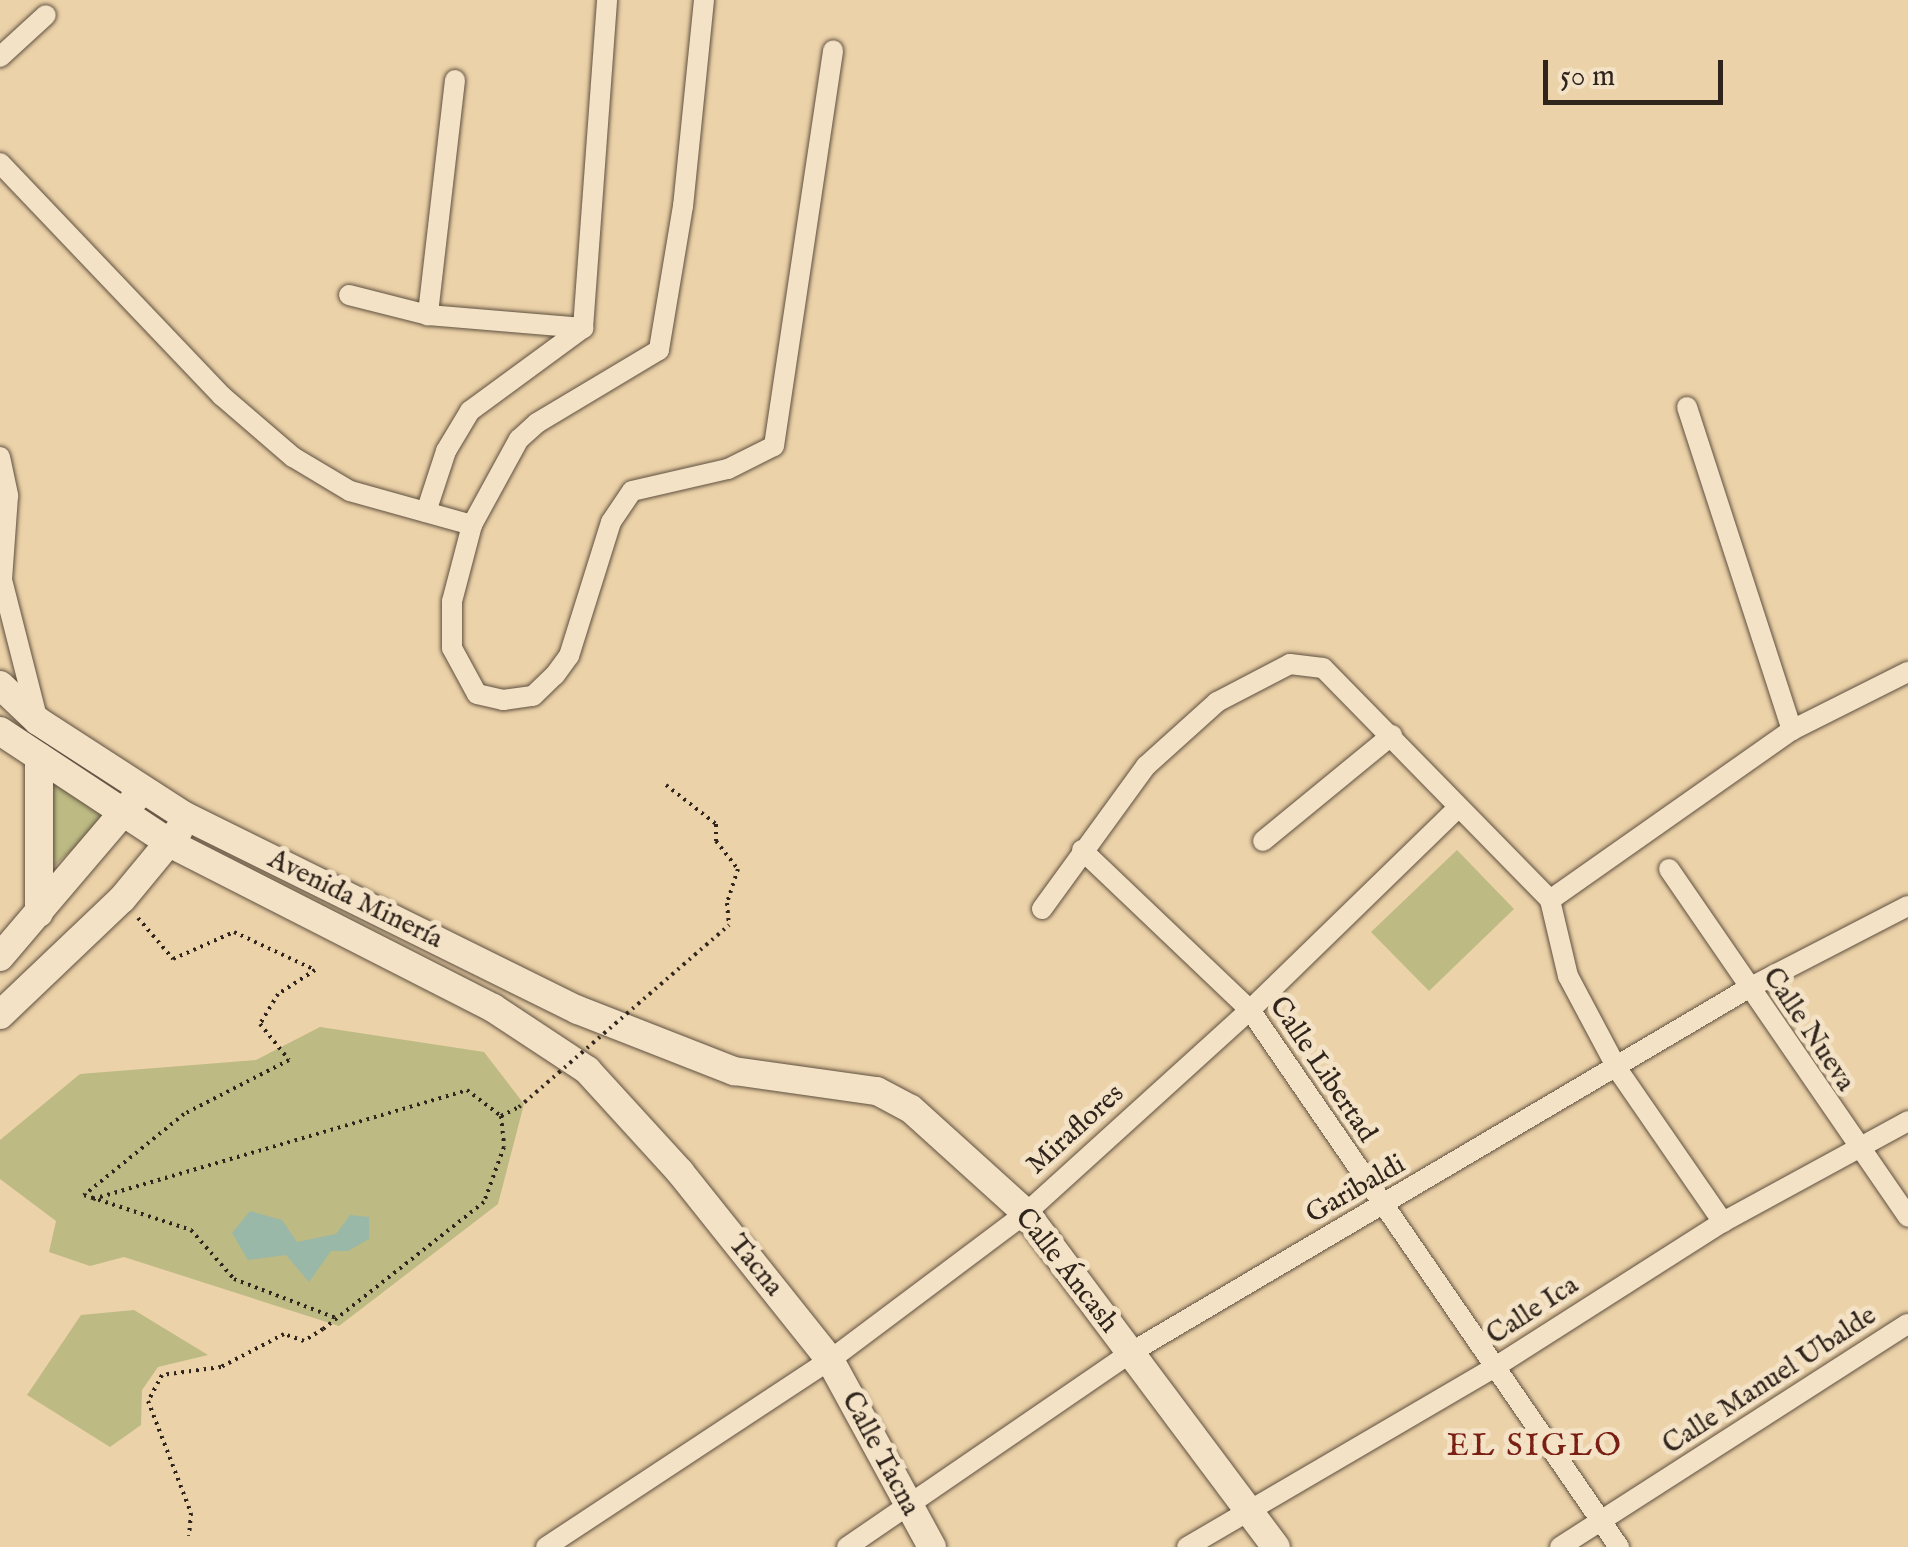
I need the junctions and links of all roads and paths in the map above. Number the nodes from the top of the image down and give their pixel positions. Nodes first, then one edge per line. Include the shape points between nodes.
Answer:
1 (607, 0) edge
2 (704, 0) edge
3 (46, 15) dead end
4 (833, 50) dead end
5 (0, 58) edge
6 (455, 80) dead end
7 (0, 163) edge
8 (350, 295) dead end
9 (428, 315) junction
10 (583, 328) junction
11 (1687, 407) dead end
12 (0, 457) edge
13 (426, 512) junction
14 (472, 524) junction
15 (1908, 672) edge
16 (0, 685) edge
17 (38, 720) junction
18 (1792, 730) junction
19 (0, 731) edge
20 (1392, 734) junction
21 (39, 757) junction
22 (666, 785) dead end
23 (142, 787) junction
24 (1456, 809) junction
25 (128, 814) junction
26 (185, 816) junction
27 (1264, 841) dead end
28 (173, 845) junction
29 (1082, 850) junction
30 (1669, 869) dead end
31 (122, 899) junction
32 (1550, 900) junction
33 (1908, 906) edge
34 (1042, 909) dead end
35 (39, 913) junction
36 (0, 957) edge
37 (1748, 989) junction
38 (1250, 1010) junction
39 (0, 1015) edge
40 (1618, 1070) junction
41 (734, 1072) joint
42 (501, 1116) junction
43 (1908, 1121) edge
44 (1857, 1151) junction
45 (680, 1172) joint
46 (94, 1198) junction
47 (1382, 1208) junction
48 (1026, 1213) junction
49 (1908, 1218) edge
50 (1723, 1222) junction
51 (337, 1318) junction
52 (1908, 1324) edge
53 (1130, 1353) junction
54 (830, 1360) junction
55 (1492, 1369) junction
56 (908, 1507) junction
57 (1250, 1507) junction
58 (1603, 1522) junction
59 (189, 1536) dead end
60 (546, 1547) edge
61 (847, 1547) edge
62 (932, 1547) edge
63 (1187, 1547) edge
64 (1276, 1547) edge
65 (1560, 1547) edge
66 (1618, 1547) edge

1 - 10 street
2 - 14 street via 684,206 659,350 519,440
3 - 5 street
4 - 14 street via 774,446 728,469 632,491 611,522 569,656 533,696 504,700 477,694 460,673 452,601
6 - 9 street
7 - 13 street via 222,396 293,457 350,491
8 - 9 street
9 - 10 street
10 - 13 street via 470,411 446,450
11 - 18 street
12 - 17 street via 8,496 2,580
13 - 14 street
15 - 18 street
16 - 17 main road, Avenida Minería
17 - 23 main road, Avenida Minería
18 - 32 street
19 - 21 main road, Avenida Minería
20 - 24 street
20 - 27 street
20 - 29 street via 1323,668 1290,664 1218,702 1146,766
21 - 25 main road, Avenida Minería
21 - 35 main road
22 - 42 path, bridge via 716,824 716,841 738,869 729,924
23 - 25 main road
23 - 26 main road, Avenida Minería
24 - 32 street
24 - 38 street, Miraflores
25 - 28 main road, Avenida Minería
25 - 35 main road
26 - 28 main road
26 - 41 main road, Avenida Minería via 578,1010
28 - 31 main road
28 - 45 main road, Avenida Minería via 493,1008 586,1070
29 - 34 street
29 - 38 street, Calle Libertad
30 - 37 street, Calle Nueva
31 - 39 main road
31 - 46 path via 173,959 234,932 316,970 278,994 260,1024 289,1060 184,1114 84,1195
32 - 40 street via 1568,976
33 - 37 street, Garibaldi
35 - 36 main road
37 - 40 street, Garibaldi
37 - 44 street, Calle Nueva
38 - 47 street, Calle Libertad
38 - 48 street, Miraflores
40 - 47 street, Garibaldi
40 - 50 street
41 - 48 main road, Calle Áncash via 877,1091 911,1109
42 - 46 path via 468,1090
42 - 51 path via 504,1146 484,1202
43 - 44 street, Calle Ica
44 - 49 street, Calle Nueva
44 - 50 street, Calle Ica
45 - 54 main road, Tacna
46 - 51 path via 191,1230 234,1278
47 - 53 street, Garibaldi
47 - 55 street, Calle Libertad
48 - 53 main road, Calle Áncash
48 - 54 street, Miraflores
50 - 55 street, Calle Ica
51 - 59 path via 304,1340 284,1334 221,1367 162,1375 148,1402 191,1513
52 - 58 street, Calle Manuel Ubalde
53 - 56 street, Garibaldi
53 - 57 main road, Calle Áncash
54 - 56 main road, Calle Tacna
54 - 60 street, Miraflores
55 - 57 street, Calle Ica
55 - 58 street, Calle Libertad
56 - 61 street, Garibaldi
56 - 62 main road, Calle Tacna
57 - 63 street, Calle Ica
57 - 64 main road, Calle Áncash
58 - 65 street, Calle Manuel Ubalde
58 - 66 street, Calle Libertad

